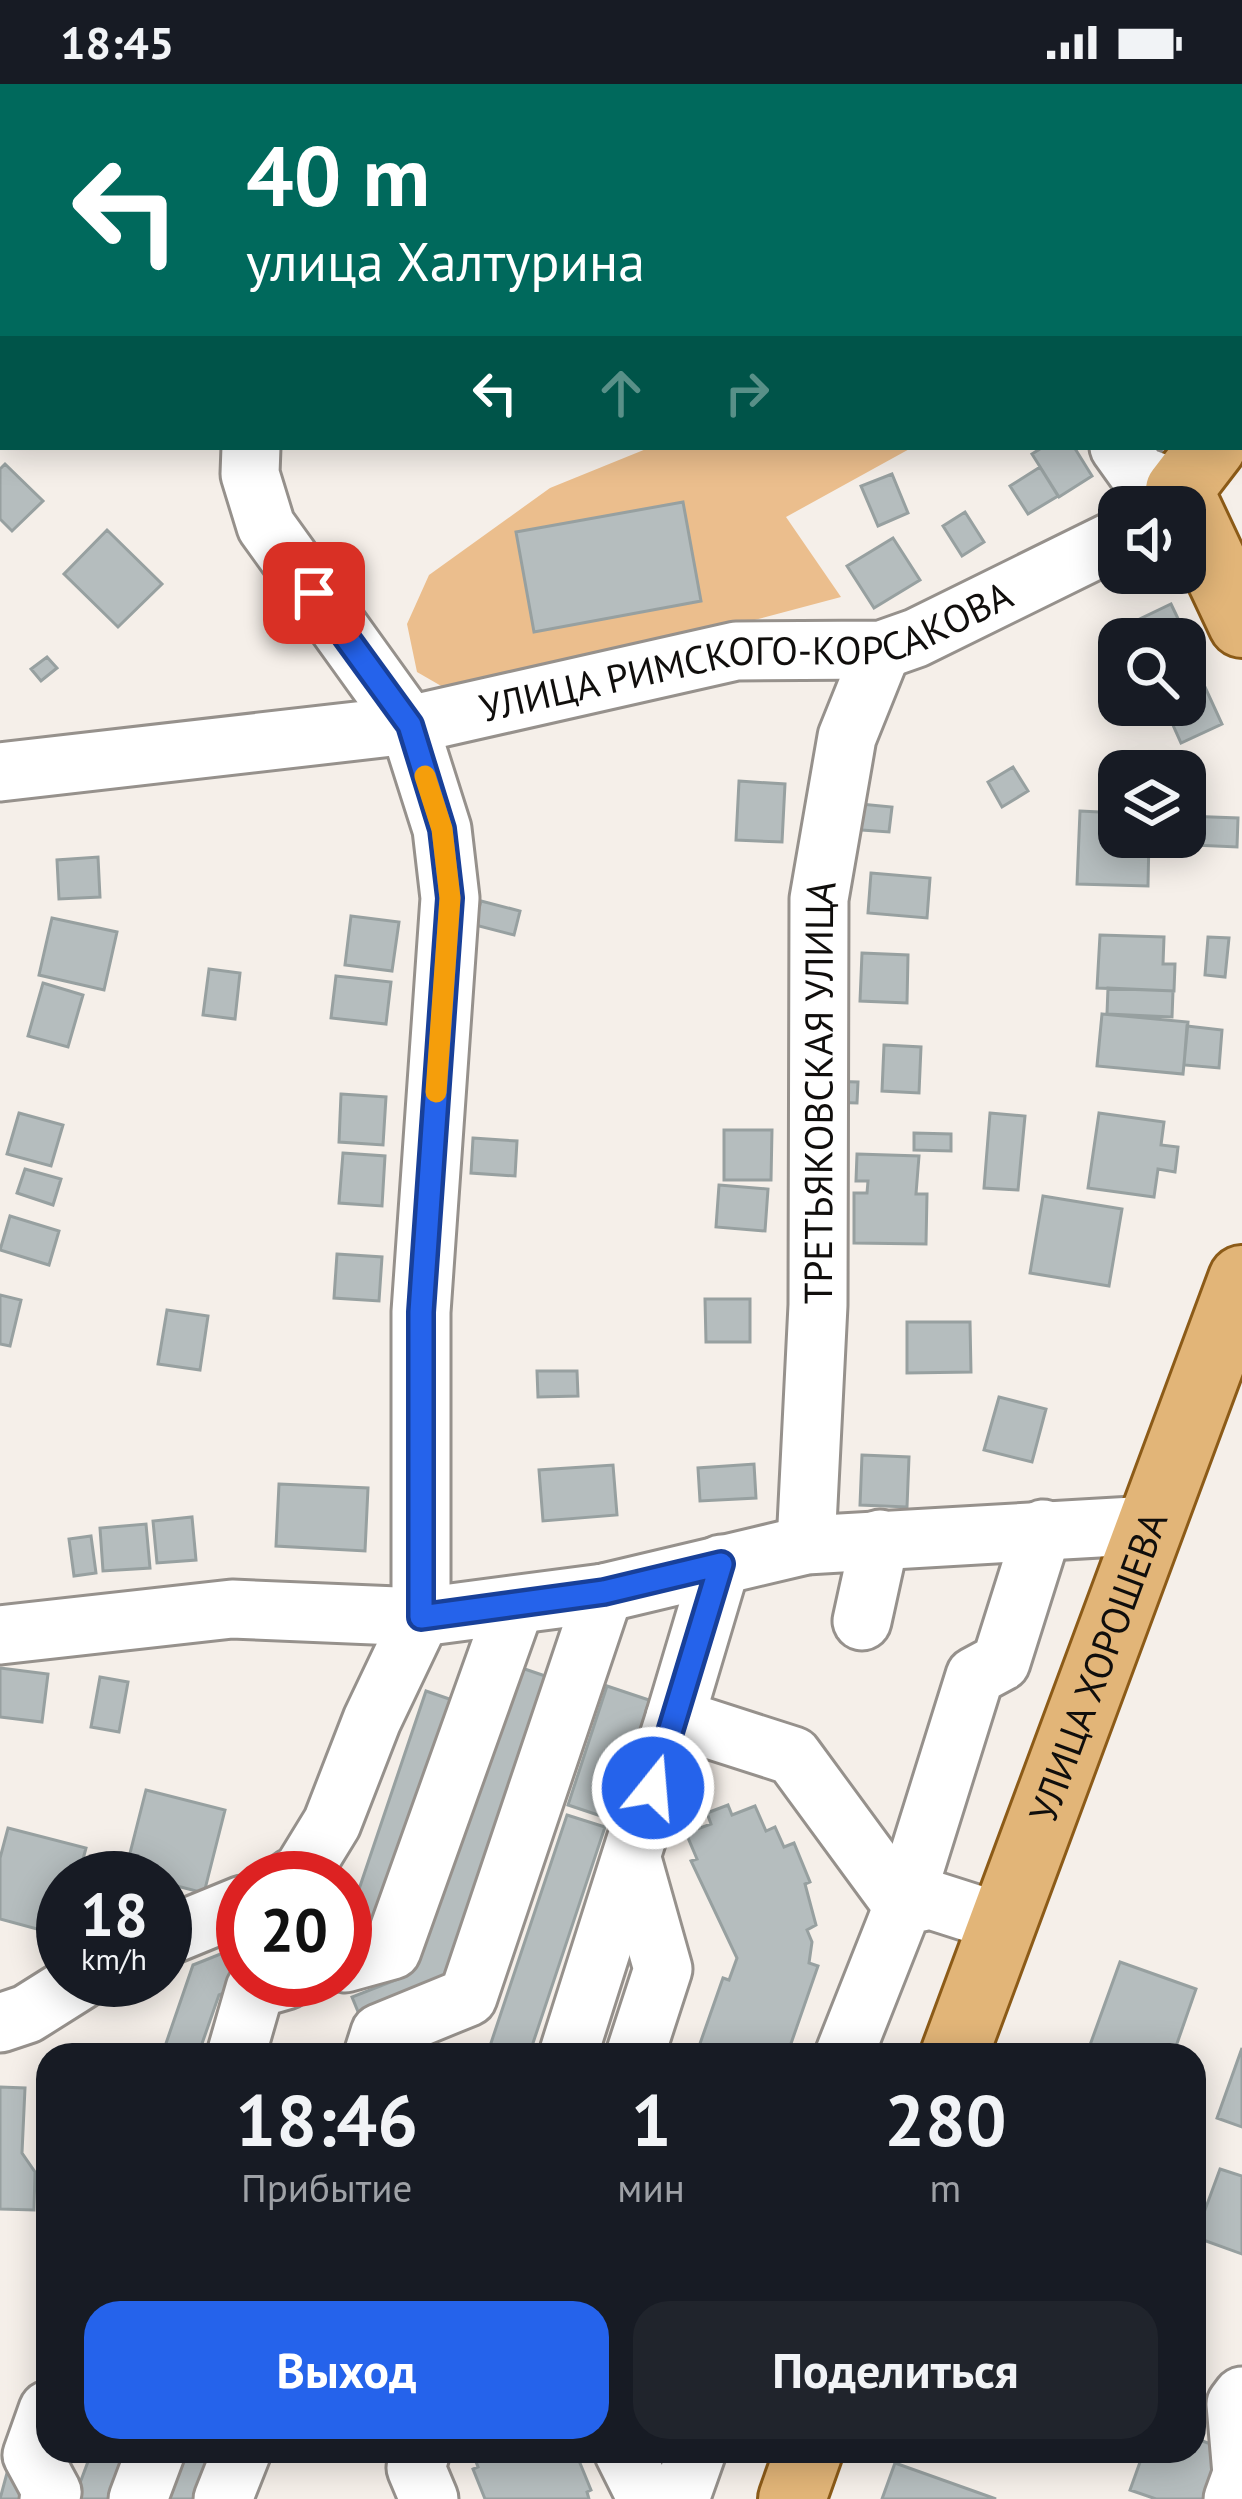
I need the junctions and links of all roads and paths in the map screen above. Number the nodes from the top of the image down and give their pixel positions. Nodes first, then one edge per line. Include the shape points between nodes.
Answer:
1 (251, 450) edge
2 (1121, 450) edge
3 (1164, 486) edge
4 (1206, 539) edge
5 (1098, 548) edge
6 (1242, 624) edge
7 (882, 650) junction
8 (410, 725) junction
9 (0, 772) edge
10 (1242, 1279) edge
11 (1151, 1525) junction
12 (1043, 1529) junction
13 (880, 1539) junction
14 (806, 1545) junction
15 (721, 1564) junction
16 (604, 1592) junction
17 (514, 1606) junction
18 (421, 1617) junction
19 (862, 1621) dead end
20 (0, 1635) edge
21 (675, 1718) junction
22 (315, 1851) edge
23 (632, 1859) junction
24 (903, 1906) junction
25 (1003, 1922) junction
26 (372, 1956) edge
27 (38, 2007) edge
28 (250, 2007) edge
29 (0, 2024) edge
30 (239, 2043) edge
31 (377, 2043) edge
32 (572, 2043) edge
33 (639, 2043) edge
34 (849, 2043) edge
35 (958, 2043) edge
36 (1228, 2399) edge
37 (152, 2463) edge
38 (237, 2463) edge
39 (629, 2463) edge
40 (693, 2463) edge
41 (805, 2463) edge
42 (138, 2499) edge
43 (223, 2499) edge
44 (647, 2499) edge
45 (680, 2499) edge
46 (792, 2499) edge
47 (1233, 2499) edge

1 - 8 street via 266,526
2 - 3 street via 1139,475
4 - 6 main road
5 - 7 street, УЛИЦА РИМСКОГО-КОРСАКОВА
7 - 8 street, УЛИЦА РИМСКОГО-КОРСАКОВА via 736,651
7 - 14 street, ТРЕТЬЯКОВСКАЯ УЛИЦА via 847,736 819,899 818,1305
8 - 9 street, УЛИЦА РИМСКОГО-КОРСАКОВА
8 - 18 street via 442,829 450,898 421,1312
10 - 11 main road, УЛИЦА ХОРОШЕВА
11 - 12 street
11 - 25 main road, УЛИЦА ХОРОШЕВА
12 - 13 street
12 - 24 street via 1001,1662 975,1676
13 - 14 street
13 - 19 street
14 - 15 street
15 - 16 street
15 - 21 street
16 - 17 street
16 - 31 street via 468,1997 380,2033
17 - 18 street
17 - 26 street via 392,1950
18 - 20 street via 232,1609
18 - 22 street
21 - 23 street
21 - 24 street via 793,1756
23 - 32 street
23 - 33 street via 663,1969
24 - 25 street via 931,1900
24 - 34 street
25 - 35 main road, УЛИЦА ХОРОШЕВА
27 - 29 street
28 - 30 street
36 - 47 street via 1242,2474
37 - 42 street
38 - 43 street
39 - 44 street
40 - 45 street
41 - 46 main road

